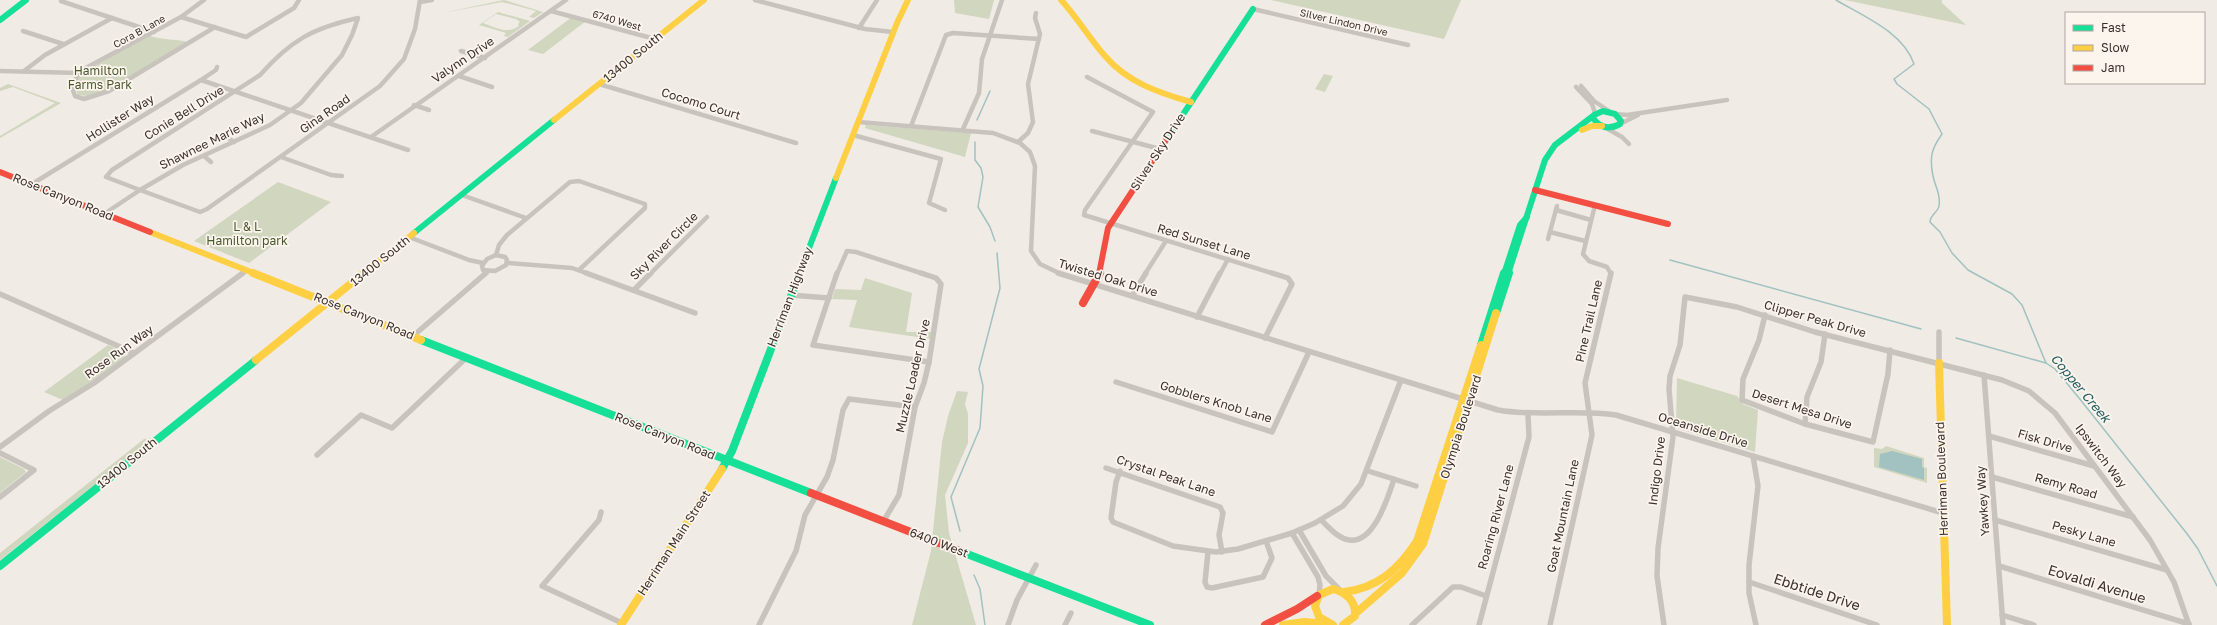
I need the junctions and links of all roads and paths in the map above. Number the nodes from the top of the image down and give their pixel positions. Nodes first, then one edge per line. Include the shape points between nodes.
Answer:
1 (26, 0) edge
2 (204, 0) edge
3 (299, 0) edge
4 (432, 0) edge
5 (566, 0) edge
6 (704, 0) edge
7 (754, 0) edge
8 (871, 0) edge
9 (876, 0) edge
10 (908, 0) edge
11 (1002, 0) edge
12 (1060, 0) edge
13 (61, 1) dead end
14 (420, 1) edge
15 (1253, 9) joint
16 (551, 11) junction
17 (1036, 13) dead end
18 (181, 17) junction
19 (112, 18) junction
20 (358, 18) joint
21 (0, 20) edge
22 (216, 28) junction
23 (859, 28) junction
24 (23, 31) dead end
25 (154, 32) junction
26 (893, 32) junction
27 (990, 36) junction
28 (655, 39) junction
29 (1039, 39) junction
30 (63, 44) junction
31 (1408, 45) dead end
32 (461, 51) dead end
33 (485, 58) junction
34 (217, 67) dead end
35 (0, 71) edge
36 (24, 71) junction
37 (79, 73) junction
38 (459, 76) junction
39 (1087, 77) dead end
40 (201, 80) junction
41 (599, 84) junction
42 (1581, 86) dead end
43 (492, 87) dead end
44 (1576, 87) dead end
45 (237, 91) junction
46 (1727, 100) dead end
47 (1192, 102) junction
48 (414, 105) junction
49 (291, 110) junction
50 (429, 110) dead end
51 (1646, 112) junction
52 (1613, 113) junction
53 (1594, 115) junction
54 (858, 122) junction
55 (330, 123) junction
56 (1619, 125) junction
57 (911, 126) junction
58 (1602, 126) junction
59 (963, 129) junction
60 (1092, 131) dead end
61 (853, 134) junction
62 (226, 137) dead end
63 (371, 137) junction
64 (1622, 137) junction
65 (234, 142) junction
66 (1018, 142) junction
67 (1132, 142) junction
68 (796, 143) dead end
69 (1629, 144) dead end
70 (1160, 149) junction
71 (408, 150) dead end
72 (204, 156) junction
73 (281, 158) junction
74 (211, 162) dead end
75 (1542, 169) junction
76 (0, 172) edge
77 (342, 176) dead end
78 (32, 184) junction
79 (142, 189) junction
80 (1536, 190) junction
81 (462, 195) junction
82 (1595, 205) junction
83 (945, 210) dead end
84 (200, 212) joint
85 (104, 214) junction
86 (707, 217) dead end
87 (526, 218) junction
88 (1591, 220) junction
89 (1111, 224) junction
90 (1668, 224) dead end
91 (1550, 232) junction
92 (409, 237) junction
93 (1548, 238) dead end
94 (1166, 241) junction
95 (1585, 242) junction
96 (496, 255) junction
97 (1228, 260) junction
98 (483, 262) junction
99 (507, 263) junction
100 (247, 270) junction
101 (579, 270) junction
102 (487, 272) junction
103 (1095, 285) junction
104 (634, 290) junction
105 (0, 294) edge
106 (790, 295) junction
107 (1132, 296) junction
108 (1685, 297) joint
109 (829, 298) junction
110 (329, 302) junction
111 (1083, 302) dead end
112 (695, 313) dead end
113 (1765, 315) junction
114 (1197, 317) junction
115 (1939, 332) dead end
116 (1825, 334) junction
117 (413, 336) junction
118 (1265, 338) junction
119 (1890, 350) junction
120 (1309, 352) junction
121 (134, 353) junction
122 (467, 357) junction
123 (929, 362) junction
124 (1939, 363) junction
125 (1984, 375) junction
126 (1401, 380) junction
127 (1116, 382) dead end
128 (1453, 396) joint
129 (1467, 400) junction
130 (915, 407) junction
131 (1589, 412) junction
132 (1528, 414) junction
133 (1805, 424) junction
134 (1673, 432) junction
135 (1989, 436) junction
136 (0, 447) edge
137 (0, 454) edge
138 (317, 455) dead end
139 (1753, 456) junction
140 (727, 461) junction
141 (2094, 466) junction
142 (1106, 468) dead end
143 (1368, 470) junction
144 (1120, 471) junction
145 (1992, 477) junction
146 (1394, 479) junction
147 (1416, 486) dead end
148 (816, 496) junction
149 (0, 497) edge
150 (601, 512) dead end
151 (1943, 513) junction
152 (2133, 517) junction
153 (1321, 520) junction
154 (1995, 520) junction
155 (883, 522) junction
156 (1295, 532) junction
157 (1266, 541) junction
158 (1208, 552) junction
159 (1222, 552) junction
160 (1036, 565) dead end
161 (0, 566) edge
162 (1998, 566) junction
163 (2167, 570) junction
164 (1029, 578) junction
165 (1749, 582) junction
166 (1343, 591) junction
167 (1319, 595) junction
168 (1486, 596) junction
169 (1071, 613) dead end
170 (1355, 615) junction
171 (2002, 615) junction
172 (621, 624) edge
173 (760, 625) edge
174 (1008, 625) edge
175 (1065, 625) edge
176 (1150, 625) edge
177 (1266, 625) edge
178 (1283, 625) edge
179 (1331, 625) edge
180 (1343, 625) edge
181 (1354, 625) edge
182 (1412, 625) edge
183 (1478, 625) edge
184 (1550, 625) edge
185 (1664, 625) edge
186 (1756, 625) edge
187 (1877, 625) edge
188 (1947, 625) edge
189 (2003, 625) edge
190 (2034, 625) edge
191 (2189, 625) edge

1 - 21 street
2 - 18 street, Cora B Lane
3 - 22 street via 294,8 246,37
4 - 14 street
5 - 16 street, Valynn Drive
6 - 28 street, 13400 South
7 - 23 street
8 - 9 street
9 - 23 street
10 - 26 street, Herriman Highway
11 - 27 street
12 - 47 street via 1109,61 1122,72 1152,89
13 - 19 street
14 - 55 street, Gina Road via 415,29 404,59 380,86
15 - 31 street, Silver Lindon Drive
15 - 47 street, Silver Sky Drive
16 - 28 street, 6740 West
16 - 33 street, Valynn Drive
17 - 29 street
18 - 22 street
18 - 25 street, Cora B Lane
19 - 25 street
19 - 30 street
20 - 45 street, Conie Bell Drive via 327,25 298,40 279,53 260,75
20 - 49 street, Shawnee Marie Way via 348,48
22 - 37 street via 108,91 90,98 75,96 71,84
23 - 26 street
24 - 30 street
25 - 37 street, Cora B Lane
26 - 54 street, Herriman Highway
27 - 29 street
27 - 57 street via 944,36
27 - 59 street via 982,59 979,93
28 - 41 street, 13400 South
29 - 66 street via 1028,79 1033,122 1028,133
30 - 36 street
32 - 33 street
33 - 38 street, Valynn Drive
34 - 40 street, Hollister Way
35 - 36 street
36 - 37 street
38 - 43 street
38 - 48 street, Valynn Drive
39 - 67 street via 1152,111
40 - 45 street
40 - 78 street, Hollister Way
41 - 68 street, Cocomo Court
41 - 81 street, 13400 South
42 - 52 street via 1594,101
44 - 53 street via 1592,104
45 - 49 street
45 - 79 street, Conie Bell Drive via 106,176
46 - 51 street
47 - 70 street, Silver Sky Drive
48 - 50 street
48 - 63 street, Valynn Drive
49 - 55 street
49 - 65 street, Shawnee Marie Way via 260,130
51 - 52 street via 1627,115
51 - 56 street
52 - 53 street via 1603,111
52 - 56 street via 1620,119
53 - 58 street via 1595,122
53 - 75 street, Olympia Boulevard via 1555,144 1546,155
54 - 57 street, Twisted Oak Drive
54 - 61 street, Herriman Highway
55 - 63 street
55 - 73 street, Gina Road
56 - 58 street, Olympia Boulevard via 1611,128
56 - 64 street
57 - 59 street, Twisted Oak Drive
58 - 64 street
58 - 75 street, Olympia Boulevard via 1588,127 1569,138 1555,150
59 - 66 street, Twisted Oak Drive via 997,134
60 - 67 street
61 - 83 street via 941,159 929,203
61 - 106 street, Herriman Highway
62 - 65 street
63 - 71 street
64 - 69 street
65 - 72 street, Shawnee Marie Way
66 - 103 street, Twisted Oak Drive via 1030,153 1035,163 1030,247 1032,255 1050,270
67 - 70 street
67 - 89 street, Red Sunset Lane via 1084,211 1087,217
70 - 89 street, Silver Sky Drive
72 - 74 street
72 - 79 street, Shawnee Marie Way
73 - 77 street via 330,175
73 - 84 street, Gina Road via 213,206
75 - 80 street, Olympia Boulevard
76 - 78 street, Rose Canyon Road
78 - 85 street, Rose Canyon Road
79 - 84 street, Conie Bell Drive
79 - 85 street, Shawnee Marie Way
80 - 82 street
80 - 129 street, Olympia Boulevard via 1527,217 1520,225
81 - 87 street
81 - 92 street, 13400 South
82 - 88 street, Pine Trail Lane
82 - 90 street
85 - 100 street, Rose Canyon Road
86 - 104 street, Sky River Circle
87 - 96 street via 504,238
87 - 101 street via 572,181 646,205
88 - 91 street via 1557,208
88 - 95 street, Pine Trail Lane
89 - 94 street, Red Sunset Lane
89 - 103 street, Silver Sky Drive via 1103,243 1102,265
91 - 93 street
91 - 95 street
92 - 98 street via 473,261
92 - 110 street, 13400 South
94 - 97 street, Red Sunset Lane
94 - 107 street
95 - 131 street, Pine Trail Lane via 1584,257 1605,265 1611,272 1585,383 1585,398
96 - 98 street
96 - 99 street via 505,257
97 - 114 street
97 - 118 street, Red Sunset Lane via 1291,280 1291,285
98 - 102 street via 482,268
99 - 101 street via 555,265
99 - 102 street via 497,271
100 - 110 street, Rose Canyon Road
100 - 121 street, Rose Run Way
101 - 104 street
102 - 117 street
103 - 107 street, Twisted Oak Drive
103 - 111 street, Silver Sky Drive
104 - 112 street
105 - 121 street
106 - 109 street
106 - 140 street, Herriman Highway
107 - 114 street, Twisted Oak Drive
108 - 113 street, Clipper Peak Drive
108 - 134 street, Indigo Drive via 1680,345 1670,376
109 - 123 street via 813,345
109 - 123 street, Muzzle Loader Drive via 847,251 940,281 941,291
110 - 117 street, Rose Canyon Road
110 - 161 street, 13400 South
113 - 116 street, Clipper Peak Drive
113 - 133 street, Desert Mesa Drive via 1759,340 1743,379 1742,400
114 - 118 street, Twisted Oak Drive
115 - 124 street, Herriman Boulevard
116 - 119 street, Clipper Peak Drive
116 - 133 street via 1821,362 1807,397
117 - 122 street, Rose Canyon Road
118 - 120 street, Twisted Oak Drive
119 - 124 street, Clipper Peak Drive
119 - 133 street, Desert Mesa Drive via 1890,370 1875,422 1873,442
120 - 126 street, Twisted Oak Drive
120 - 127 street, Gobblers Knob Lane via 1272,432
121 - 136 street, Rose Run Way
122 - 138 street via 392,428 361,415
122 - 140 street, Rose Canyon Road
123 - 130 street, Muzzle Loader Drive
124 - 125 street, Ipswitch Way
124 - 151 street, Herriman Boulevard
125 - 135 street, Yawkey Way
125 - 141 street, Ipswitch Way via 2014,384 2039,398 2055,413
126 - 128 street, Twisted Oak Drive
126 - 143 street
128 - 129 street, Oceanside Drive
129 - 132 street, Oceanside Drive via 1506,412
129 - 166 street, Olympia Boulevard via 1414,548 1399,566 1380,582 1363,591
129 - 170 street, Olympia Boulevard via 1423,544 1402,573
130 - 148 street via 849,399 839,424 831,465
130 - 155 street, Muzzle Loader Drive via 899,495
131 - 132 street, Oceanside Drive
131 - 134 street, Oceanside Drive via 1616,415
131 - 184 street, Goat Mountain Lane via 1592,435
132 - 168 street, Roaring River Lane via 1530,434
134 - 139 street, Oceanside Drive
134 - 185 street, Indigo Drive via 1658,548 1657,576
135 - 141 street, Fisk Drive
135 - 145 street, Yawkey Way
137 - 149 street via 34,470
139 - 151 street, Oceanside Drive
139 - 165 street via 1758,486
140 - 148 street, 6400 West
140 - 172 street, Herriman Main Street
141 - 152 street, Ipswitch Way
142 - 144 street, Crystal Peak Lane
143 - 146 street
143 - 153 street via 1350,498
144 - 158 street via 1111,518 1114,523 1172,546
144 - 159 street, Crystal Peak Lane via 1220,507 1223,513 1219,535
145 - 152 street, Remy Road
145 - 154 street, Yawkey Way
146 - 147 street
146 - 153 street via 1381,516 1364,539 1338,536
148 - 155 street, 6400 West
148 - 173 street via 805,515 796,551
150 - 172 street via 599,520 542,586
151 - 188 street, Herriman Boulevard
152 - 163 street, Ipswitch Way
153 - 156 street
154 - 162 street, Yawkey Way
154 - 163 street, Pesky Lane
155 - 164 street, 6400 West
156 - 157 street
156 - 166 street via 1326,576
156 - 167 street via 1318,577
157 - 158 street via 1272,556 1263,577 1214,588 1207,587 1205,582
157 - 159 street
158 - 159 street
160 - 164 street
162 - 171 street, Yawkey Way
162 - 191 street, Eovaldi Avenue
163 - 191 street, Ipswitch Way via 2181,599
164 - 174 street
164 - 176 street, 6400 West
165 - 186 street
165 - 187 street, Ebbtide Drive
166 - 167 street, Olympia Boulevard via 1329,589
166 - 170 street via 1354,600
167 - 177 street via 1298,610 1274,619
167 - 179 street via 1315,602 1315,610 1319,617
168 - 182 street via 1461,587 1453,587
168 - 183 street, Roaring River Lane
169 - 175 street
170 - 180 street, Olympia Boulevard via 1350,622
170 - 181 street
171 - 189 street, Yawkey Way
171 - 190 street
178 - 179 street via 1304,622

